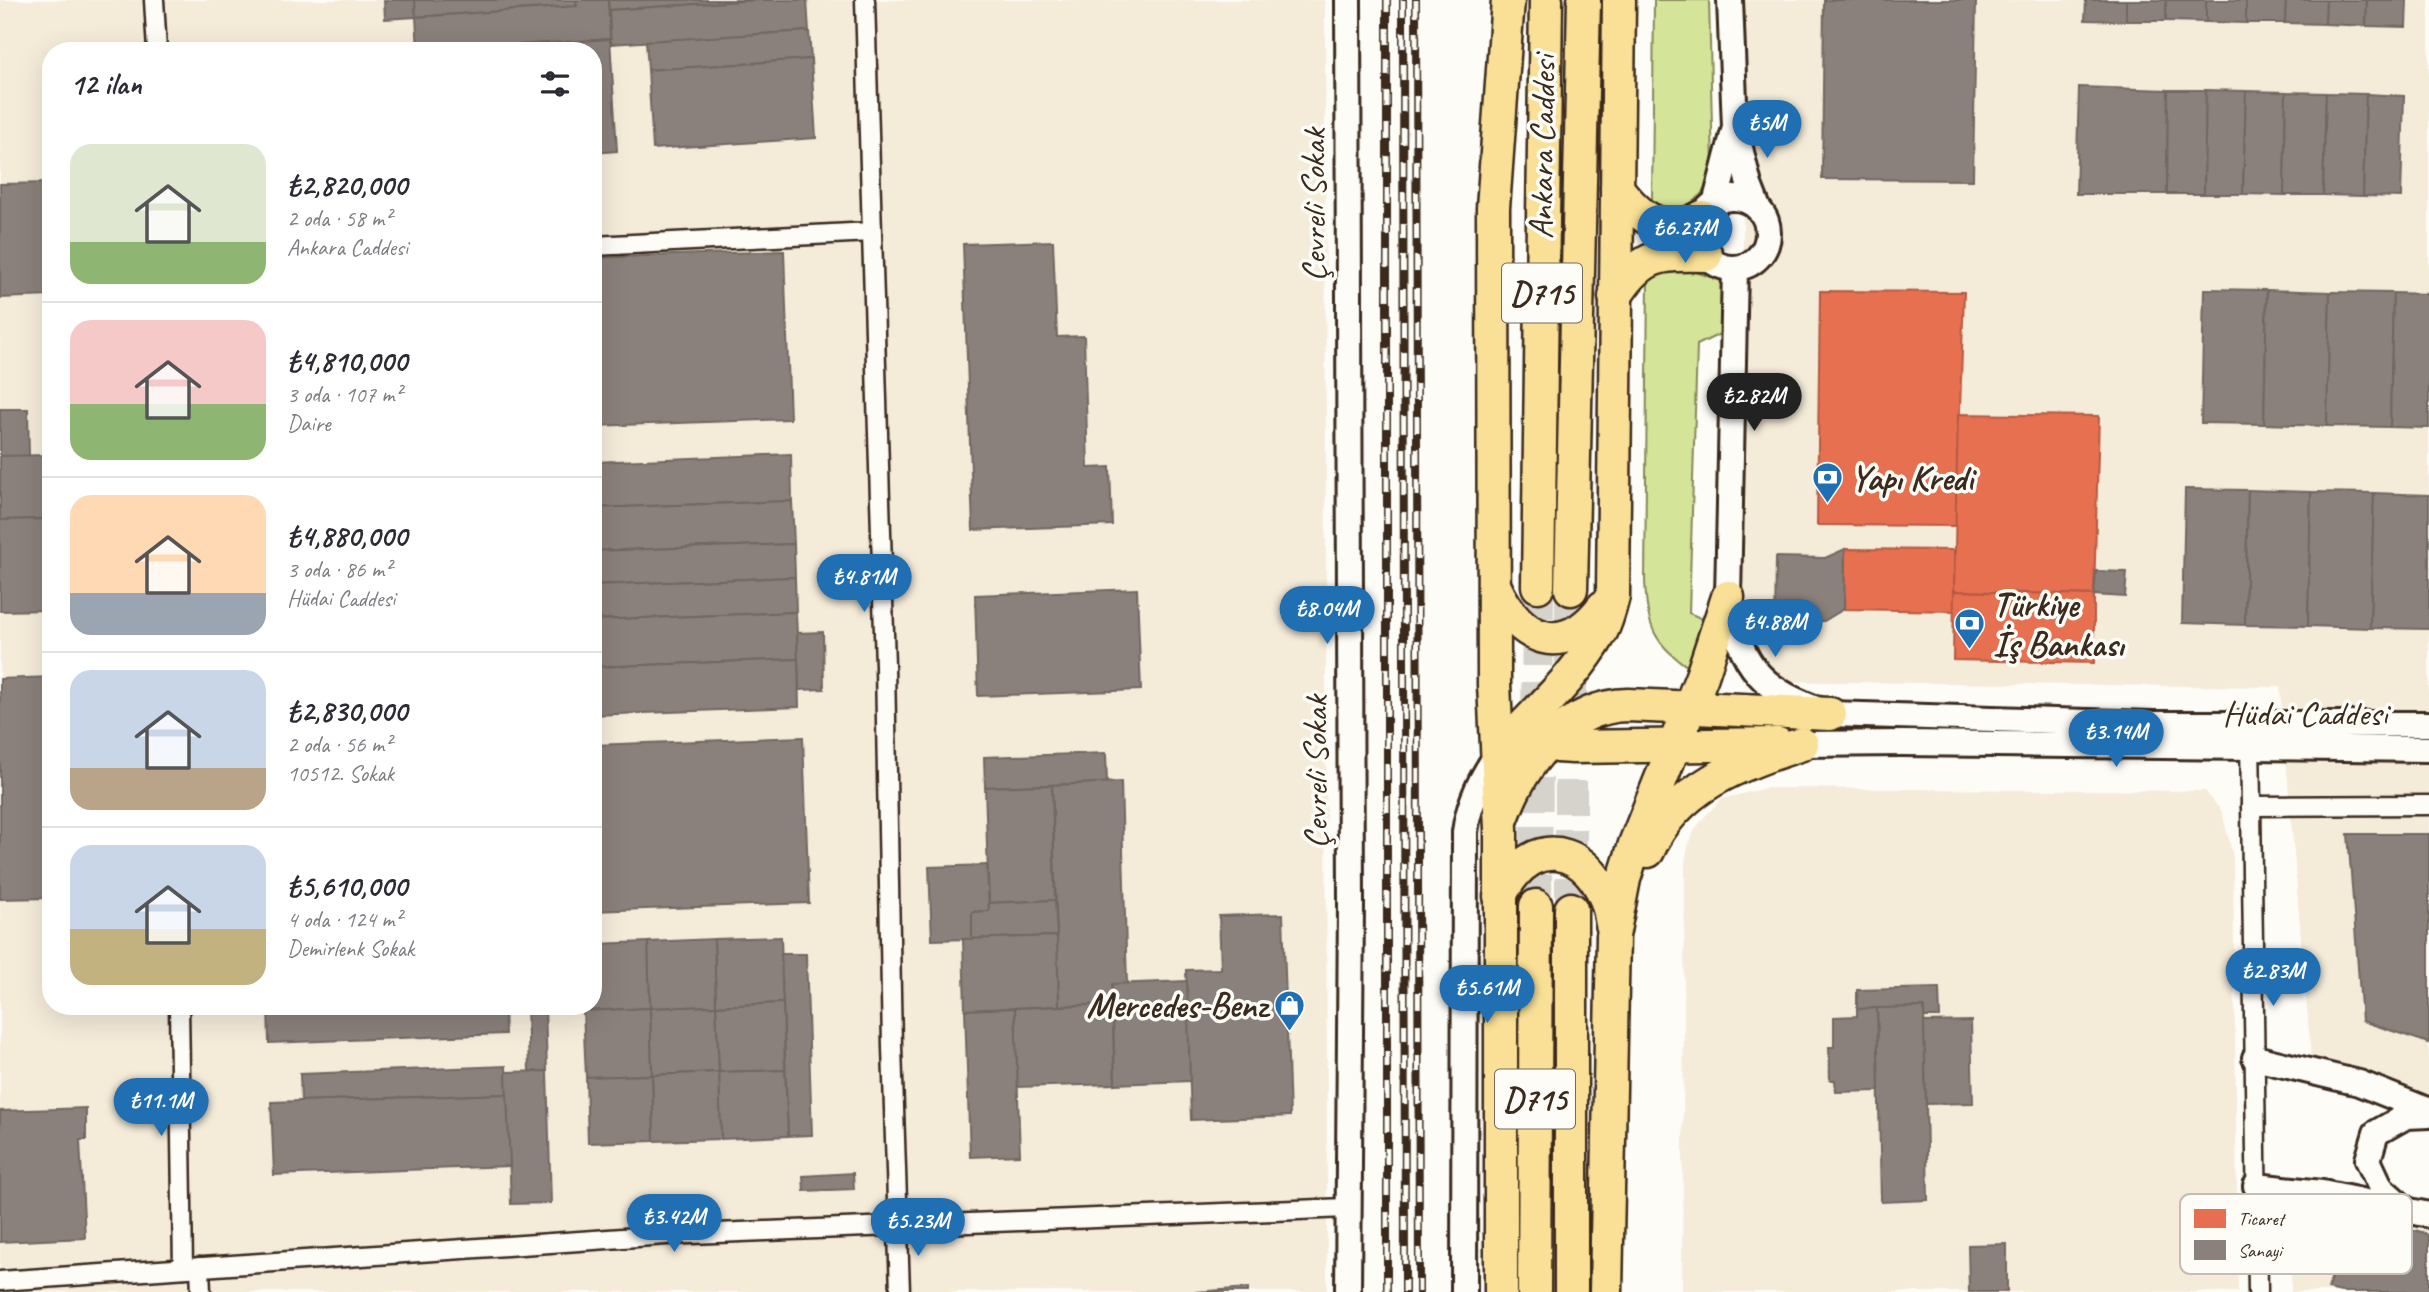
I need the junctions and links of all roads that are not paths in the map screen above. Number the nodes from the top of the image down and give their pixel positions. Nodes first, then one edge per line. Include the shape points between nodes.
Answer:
1 (154, 0) edge
2 (865, 0) edge
3 (1348, 0) edge
4 (1492, 0) edge
5 (1508, 0) edge
6 (1546, 0) edge
7 (1584, 0) edge
8 (1619, 0) edge
9 (1730, 0) edge
10 (156, 42) edge
11 (1501, 99) junction
12 (1735, 127) junction
13 (1617, 188) junction
14 (1758, 208) junction
15 (1709, 210) junction
16 (871, 232) junction
17 (602, 246) edge
18 (1706, 255) junction
19 (1735, 268) junction
20 (1615, 297) junction
21 (1613, 575) junction
22 (1494, 586) junction
23 (1538, 586) tunnel mouth
24 (1572, 589) tunnel mouth
25 (1728, 597) junction
26 (1494, 684) junction
27 (1689, 708) junction
28 (1830, 714) junction
29 (2429, 724) edge
30 (1521, 727) junction
31 (2250, 736) junction
32 (1548, 744) junction
33 (1675, 744) junction
34 (1802, 744) junction
35 (2429, 748) edge
36 (1499, 751) junction
37 (2429, 804) edge
38 (2251, 806) junction
39 (1501, 823) junction
40 (1500, 896) junction
41 (1536, 906) tunnel mouth
42 (1571, 909) tunnel mouth
43 (1614, 936) junction
44 (178, 1015) edge
45 (1611, 1017) junction
46 (2255, 1058) junction
47 (2429, 1113) edge
48 (2256, 1186) junction
49 (2256, 1194) edge
50 (2327, 1194) edge
51 (2390, 1194) edge
52 (1347, 1208) junction
53 (898, 1226) junction
54 (191, 1268) junction
55 (2258, 1274) edge
56 (0, 1281) edge
57 (201, 1292) edge
58 (900, 1292) edge
59 (1348, 1292) edge
60 (1464, 1292) edge
61 (1500, 1292) edge
62 (1534, 1292) edge
63 (1571, 1292) edge
64 (1606, 1292) edge
65 (2258, 1292) edge

1 - 10 street
2 - 16 street
3 - 52 street, Çevreli Sokak via 1351,904
4 - 11 highway
5 - 11 highway
6 - 23 highway, Ankara Caddesi / D715
7 - 24 highway, Ankara Caddesi / D715
8 - 13 highway
9 - 12 street
11 - 22 highway via 1493,208
12 - 14 street
12 - 15 street
13 - 15 highway via 1655,223 1681,226
13 - 20 highway
14 - 15 street via 1734,198
14 - 19 street via 1767,222 1767,243 1755,261
15 - 18 street via 1699,237
16 - 17 street
16 - 53 street
18 - 19 street via 1719,265
18 - 20 highway via 1674,255 1642,264
19 - 25 street
20 - 21 highway
21 - 22 highway via 1604,606 1590,624 1574,635 1555,638 1532,633 1517,623
21 - 30 highway via 1613,596 1602,630 1571,674
22 - 26 highway
25 - 27 highway
25 - 28 street via 1738,640 1757,674 1781,693
26 - 30 highway via 1505,710
26 - 36 highway
27 - 28 highway
27 - 32 highway via 1605,708 1573,722
27 - 33 highway
28 - 31 street, Hüdai Caddesi via 2153,724
29 - 31 street, Hüdai Caddesi
30 - 32 highway
30 - 36 highway
31 - 34 street, Hüdai Caddesi
31 - 35 street, Hüdai Caddesi
31 - 38 street
32 - 33 highway
32 - 39 highway via 1523,775
33 - 34 highway
33 - 43 highway via 1628,863
34 - 45 highway via 1715,778 1689,795 1665,820 1640,874 1626,961
36 - 39 highway
36 - 60 street via 1474,796 1465,832
37 - 38 street
38 - 46 street
39 - 40 highway
40 - 43 highway via 1508,881 1531,859 1545,854 1573,858 1604,891
40 - 61 highway
41 - 62 highway, D715
42 - 63 highway, D715
43 - 45 highway
44 - 54 street
45 - 64 highway
46 - 47 street via 2359,1083
46 - 48 street
47 - 51 street via 2406,1116 2376,1133 2368,1160 2381,1188
48 - 49 street
48 - 50 street
52 - 53 street
52 - 59 street, Çevreli Sokak
53 - 54 street via 666,1236
53 - 58 street
54 - 56 street
54 - 57 street
55 - 65 street

